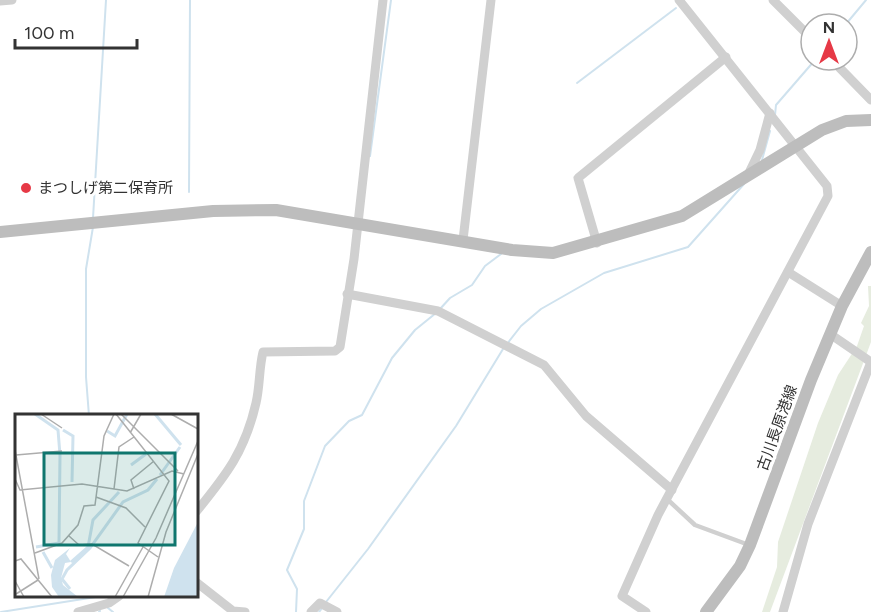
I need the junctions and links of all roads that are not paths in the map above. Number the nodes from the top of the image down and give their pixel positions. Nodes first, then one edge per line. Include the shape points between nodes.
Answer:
1 (12, 0) edge
2 (383, 0) edge
3 (491, 0) edge
4 (679, 0) edge
5 (773, 0) edge
6 (0, 1) edge
7 (799, 26) edge
8 (726, 57) junction
9 (844, 72) edge
10 (871, 100) edge
11 (770, 113) junction
12 (871, 120) edge
13 (795, 147) junction
14 (747, 177) junction
15 (357, 223) junction
16 (0, 232) edge
17 (463, 240) junction
18 (597, 243) junction
19 (871, 252) edge
20 (788, 272) junction
21 (347, 294) junction
22 (842, 306) junction
23 (830, 334) junction
24 (870, 361) edge
25 (669, 495) junction
26 (198, 510) edge
27 (750, 545) junction
28 (198, 584) edge
29 (118, 597) edge
30 (78, 612) edge
31 (245, 612) edge
32 (311, 612) edge
33 (338, 612) edge
34 (646, 612) edge
35 (706, 612) edge
36 (783, 612) edge

1 - 6 street
2 - 15 street
3 - 17 street
4 - 8 street
5 - 7 street
8 - 11 street
8 - 18 street via 579,178
9 - 10 street
11 - 13 street
11 - 14 street via 760,150
12 - 13 street via 846,121
13 - 14 street
13 - 20 street via 827,186 828,196
14 - 18 street via 682,216
15 - 16 street via 251,209
15 - 17 street
15 - 21 street
17 - 18 street via 532,253 553,253
19 - 22 street, 古川長原港線
20 - 22 street
20 - 25 street
21 - 25 street via 434,310 544,365 586,416
21 - 26 street via 345,330 335,351 263,352 257,400 243,447 227,476
22 - 23 street, 古川長原港線
23 - 24 street
23 - 27 street, 古川長原港線 via 787,438
24 - 36 street via 808,524
25 - 27 lane via 695,525
25 - 34 street via 622,596
27 - 35 street, 古川長原港線 via 740,566
28 - 31 street via 233,611
29 - 30 street
32 - 33 street via 320,603

